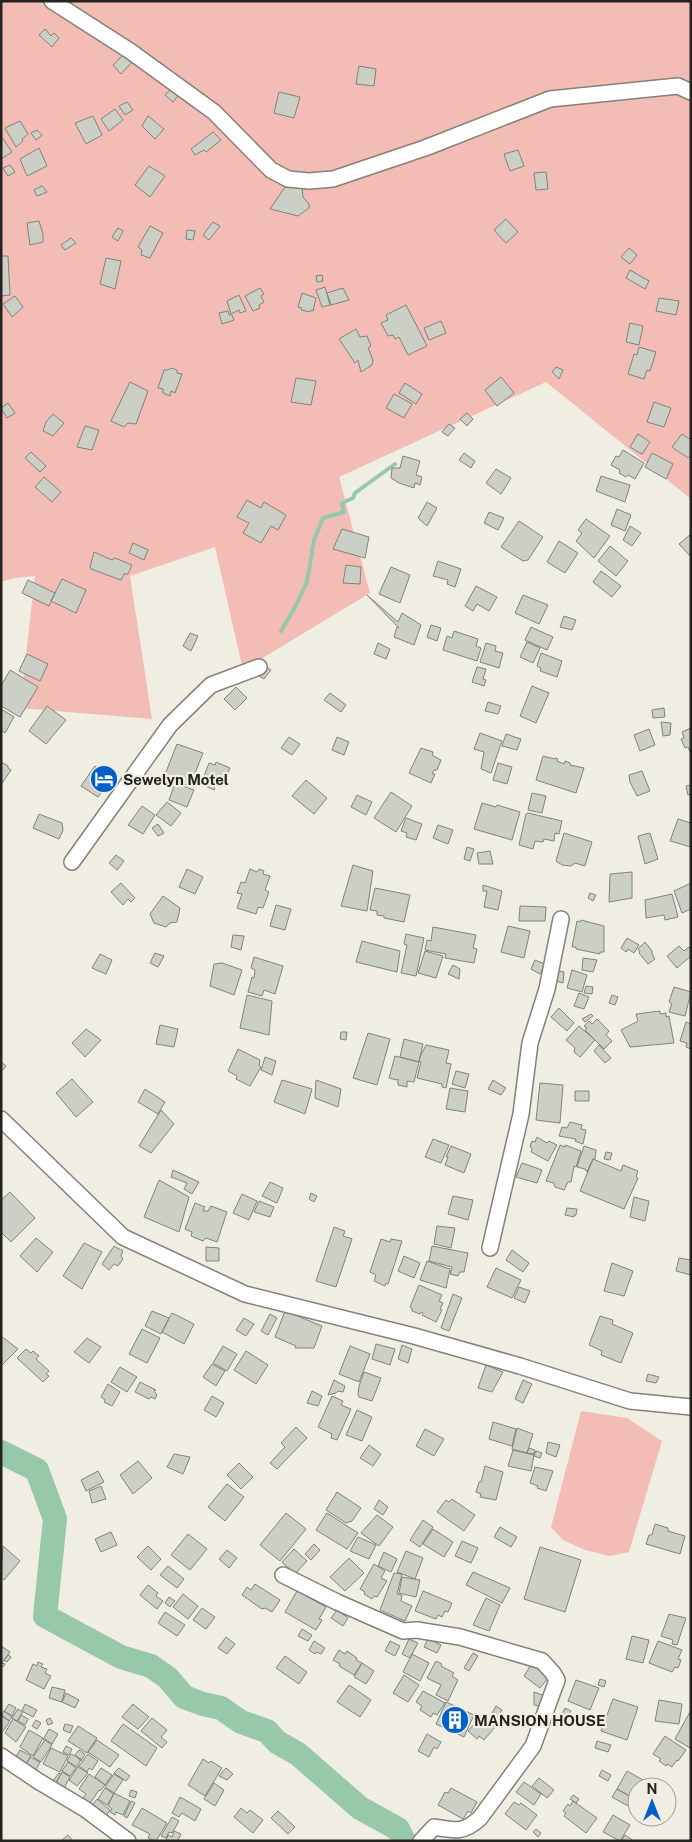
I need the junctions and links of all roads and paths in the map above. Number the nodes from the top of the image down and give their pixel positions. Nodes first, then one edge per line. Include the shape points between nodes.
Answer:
1 (52, 1) edge
2 (691, 92) edge
3 (258, 667) dead end
4 (72, 862) dead end
5 (561, 919) dead end
6 (1, 1119) edge
7 (490, 1248) dead end
8 (691, 1407) edge
9 (283, 1575) dead end
10 (1, 1756) edge
11 (128, 1841) edge
12 (421, 1841) edge

1 - 2 street via 130,51 214,112 271,170 288,179 333,179 550,99 678,86
3 - 4 street via 211,684 170,725
5 - 7 street via 547,989 530,1043 521,1114
6 - 8 street via 123,1237 245,1294 414,1336 630,1401
9 - 12 street via 403,1631 460,1637 542,1660 553,1673 556,1680 533,1746 480,1818 462,1830 434,1826
10 - 11 street

